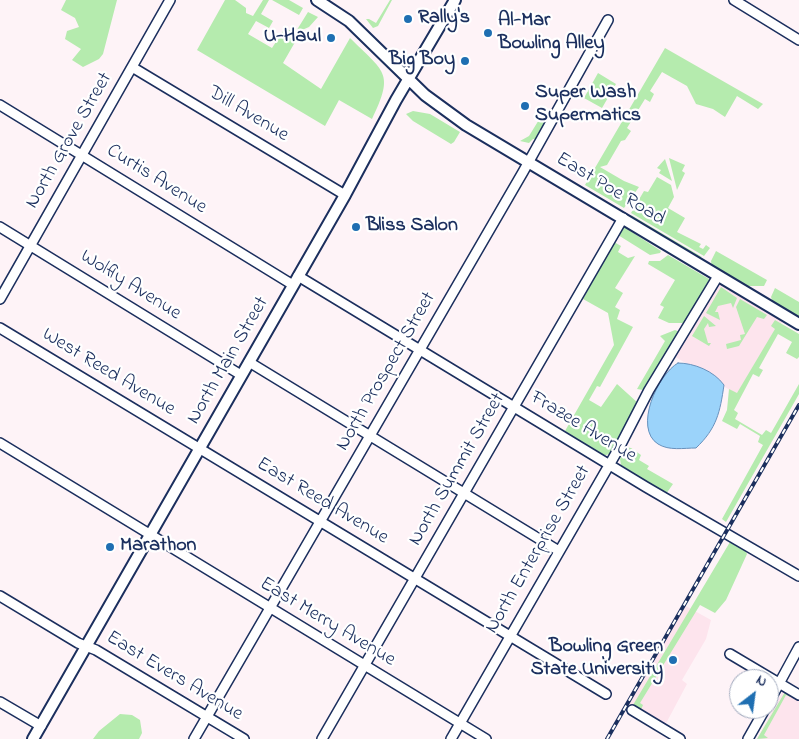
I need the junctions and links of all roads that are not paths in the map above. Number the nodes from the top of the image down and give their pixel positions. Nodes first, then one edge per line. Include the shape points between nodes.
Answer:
1 (170, 0) edge
2 (318, 0) edge
3 (455, 0) edge
4 (734, 0) edge
5 (608, 20) dead end
6 (799, 40) edge
7 (132, 67) junction
8 (409, 79) junction
9 (0, 105) edge
10 (82, 156) junction
11 (528, 162) junction
12 (345, 195) junction
13 (623, 218) junction
14 (0, 227) edge
15 (31, 245) junction
16 (718, 276) junction
17 (296, 281) junction
18 (0, 299) edge
19 (799, 324) edge
20 (0, 328) edge
21 (420, 350) junction
22 (249, 362) junction
23 (242, 375) junction
24 (514, 407) junction
25 (371, 435) junction
26 (0, 443) edge
27 (198, 448) junction
28 (609, 465) junction
29 (465, 492) junction
30 (322, 521) junction
31 (150, 535) junction
32 (559, 550) junction
33 (799, 576) edge
34 (415, 579) junction
35 (0, 596) edge
36 (271, 609) junction
37 (510, 636) junction
38 (86, 646) junction
39 (799, 648) edge
40 (730, 654) dead end
41 (364, 666) junction
42 (780, 683) junction
43 (606, 694) dead end
44 (799, 695) edge
45 (0, 702) edge
46 (632, 710) dead end
47 (207, 717) junction
48 (759, 719) edge
49 (459, 723) junction
50 (40, 726) junction
51 (33, 739) edge
52 (194, 739) edge
53 (244, 739) edge
54 (322, 739) edge
55 (451, 739) edge
56 (486, 739) edge
57 (680, 739) edge
58 (748, 739) edge

1 - 7 street, North Grove Street
2 - 8 main road, East Poe Road via 349,21
3 - 8 main road, North Main Street
4 - 6 street
5 - 11 street, North Prospect Street
7 - 10 street, North Grove Street
7 - 12 street, Dill Avenue
8 - 11 main road, East Poe Road via 466,125
8 - 12 main road, North Main Street
9 - 10 street, Curtis Avenue
10 - 15 street, North Grove Street
10 - 17 street, Curtis Avenue
11 - 13 main road, East Poe Road
11 - 21 street, North Prospect Street
12 - 17 main road, North Main Street
13 - 16 main road, East Poe Road
13 - 24 street, North Summit Street
14 - 15 street, Wolfly Avenue
15 - 18 street, North Grove Street
15 - 23 street, Wolfly Avenue
16 - 19 main road, East Poe Road
16 - 28 street, North Enterprise Street via 649,390
17 - 21 street, Frazee Avenue
17 - 22 main road, North Main Street
20 - 27 street, West Reed Avenue
21 - 24 street, Frazee Avenue
21 - 25 street, North Prospect Street
22 - 23 main road, North Main Street
22 - 25 street
23 - 27 main road, North Main Street
24 - 28 street, Frazee Avenue
24 - 29 street, North Summit Street
25 - 29 street
25 - 30 street, North Prospect Street
26 - 31 street, East Merry Avenue
27 - 30 street, East Reed Avenue
27 - 31 main road, North Main Street
28 - 32 street, North Enterprise Street
28 - 33 street, Frazee Avenue
29 - 32 street
29 - 34 street, North Summit Street
30 - 34 street, East Reed Avenue
30 - 36 street, North Prospect Street
31 - 36 street, East Merry Avenue
31 - 38 main road, North Main Street
32 - 37 street, North Enterprise Street
34 - 37 street, East Reed Avenue
34 - 41 street, North Summit Street
35 - 38 street, East Evers Avenue
36 - 41 street, East Merry Avenue
36 - 47 street, North Prospect Street
37 - 43 street, East Reed Avenue
37 - 49 street, North Enterprise Street
38 - 47 street, East Evers Avenue
38 - 50 main road, North Main Street
39 - 42 street
40 - 42 street
41 - 49 street, East Merry Avenue
41 - 54 street, North Summit Street
42 - 44 street
45 - 50 street
46 - 57 street
47 - 52 street, North Prospect Street
47 - 53 street, East Evers Avenue
48 - 58 street
49 - 55 street, North Enterprise Street
49 - 56 street, East Merry Avenue
50 - 51 main road, North Main Street

